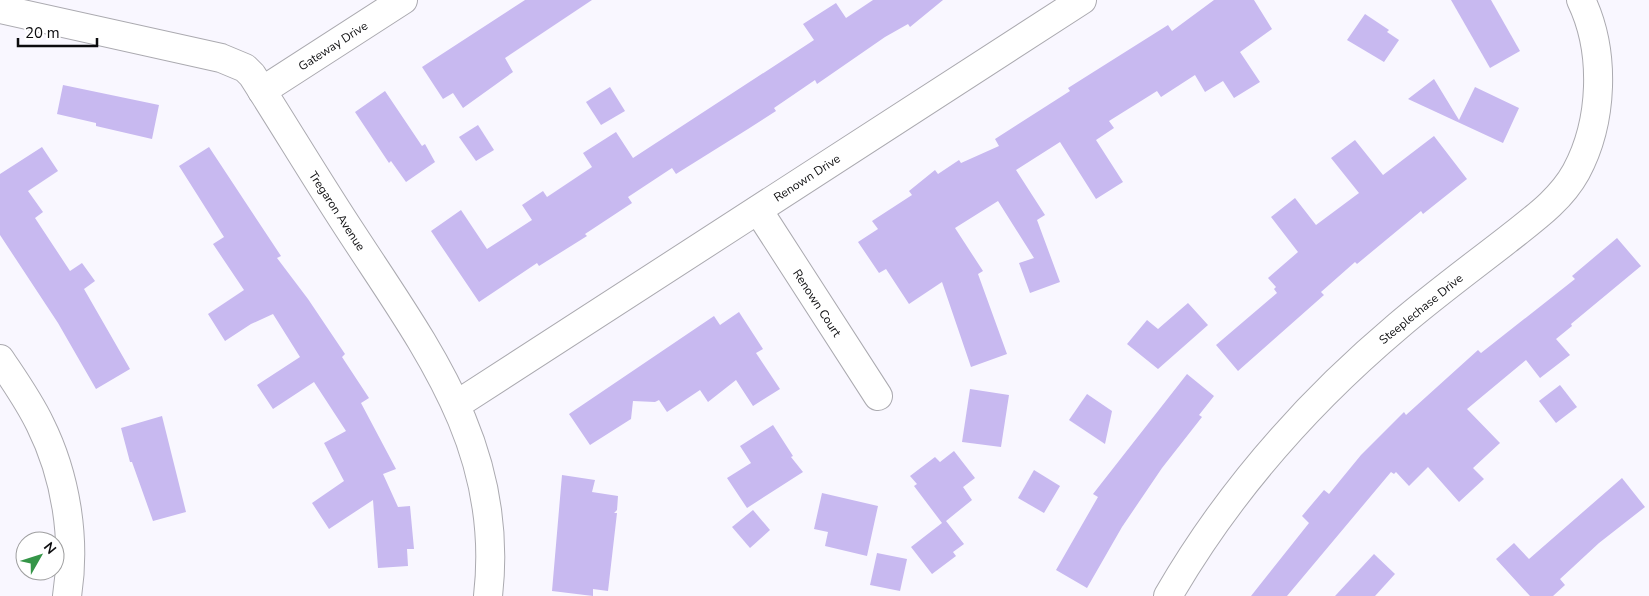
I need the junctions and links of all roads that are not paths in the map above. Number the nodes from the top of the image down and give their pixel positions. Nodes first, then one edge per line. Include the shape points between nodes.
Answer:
1 (404, 0) edge
2 (1082, 0) edge
3 (1581, 0) edge
4 (0, 8) edge
5 (262, 91) junction
6 (758, 210) junction
7 (0, 359) edge
8 (878, 396) dead end
9 (456, 405) junction
10 (67, 596) edge
11 (488, 596) edge
12 (1168, 596) edge

1 - 5 street, Gateway Drive
2 - 6 street, Renown Drive
3 - 12 street, Steeplechase Drive via 1591,30 1598,82 1588,146 1576,173 1550,206 1398,326 1312,406 1248,479 1186,565
4 - 5 street, Tregaron Avenue via 221,58 245,68
5 - 9 street, Tregaron Avenue via 437,364
6 - 8 street, Renown Court
6 - 9 street, Renown Drive
7 - 10 street via 40,423 62,485 68,517 70,559
9 - 11 street, Tregaron Avenue via 472,444 484,489 489,531

